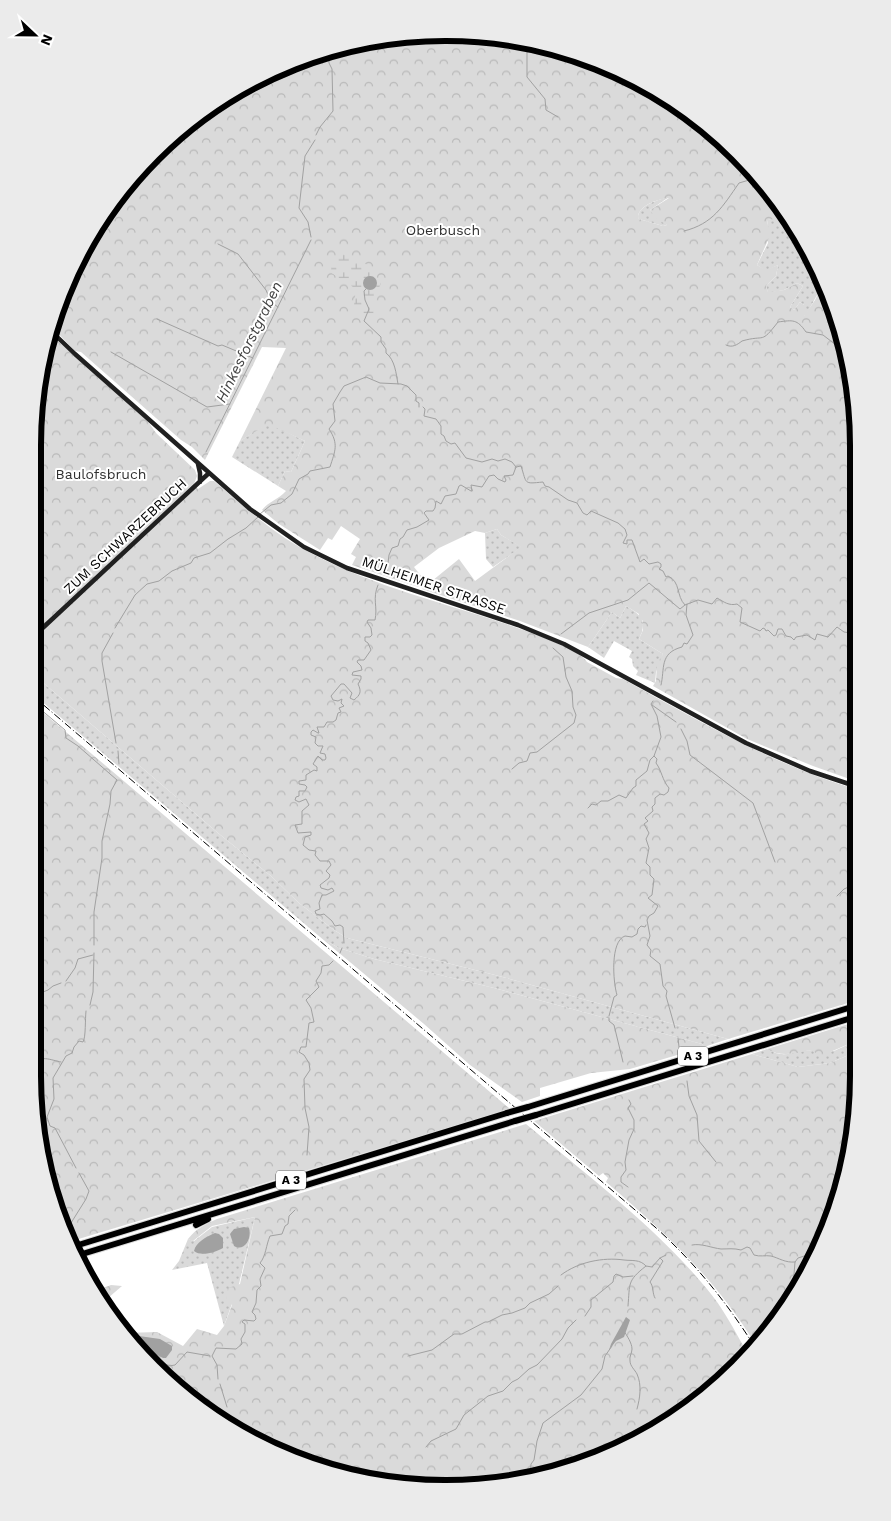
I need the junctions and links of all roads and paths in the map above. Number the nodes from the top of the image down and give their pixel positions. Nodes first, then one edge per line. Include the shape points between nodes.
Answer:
1 (57, 336) edge
2 (197, 463) junction
3 (210, 473) junction
4 (200, 482) junction
5 (41, 630) edge
6 (850, 785) edge
7 (850, 1007) edge
8 (850, 1018) edge
9 (222, 1211) junction
10 (196, 1225) dead end
11 (79, 1245) edge
12 (83, 1254) edge

1 - 2 main road, MÜLHEIMER STRASSE
2 - 3 main road, MÜLHEIMER STRASSE
2 - 4 main road
3 - 4 main road, ZUM SCHWARZEBRUCH
3 - 6 main road, MÜLHEIMER STRASSE via 250,509 321,556 564,644 746,743
4 - 5 main road, ZUM SCHWARZEBRUCH
7 - 11 highway, A 3, bridge
8 - 9 highway, A 3, bridge
9 - 10 highway
9 - 12 highway, A 3

